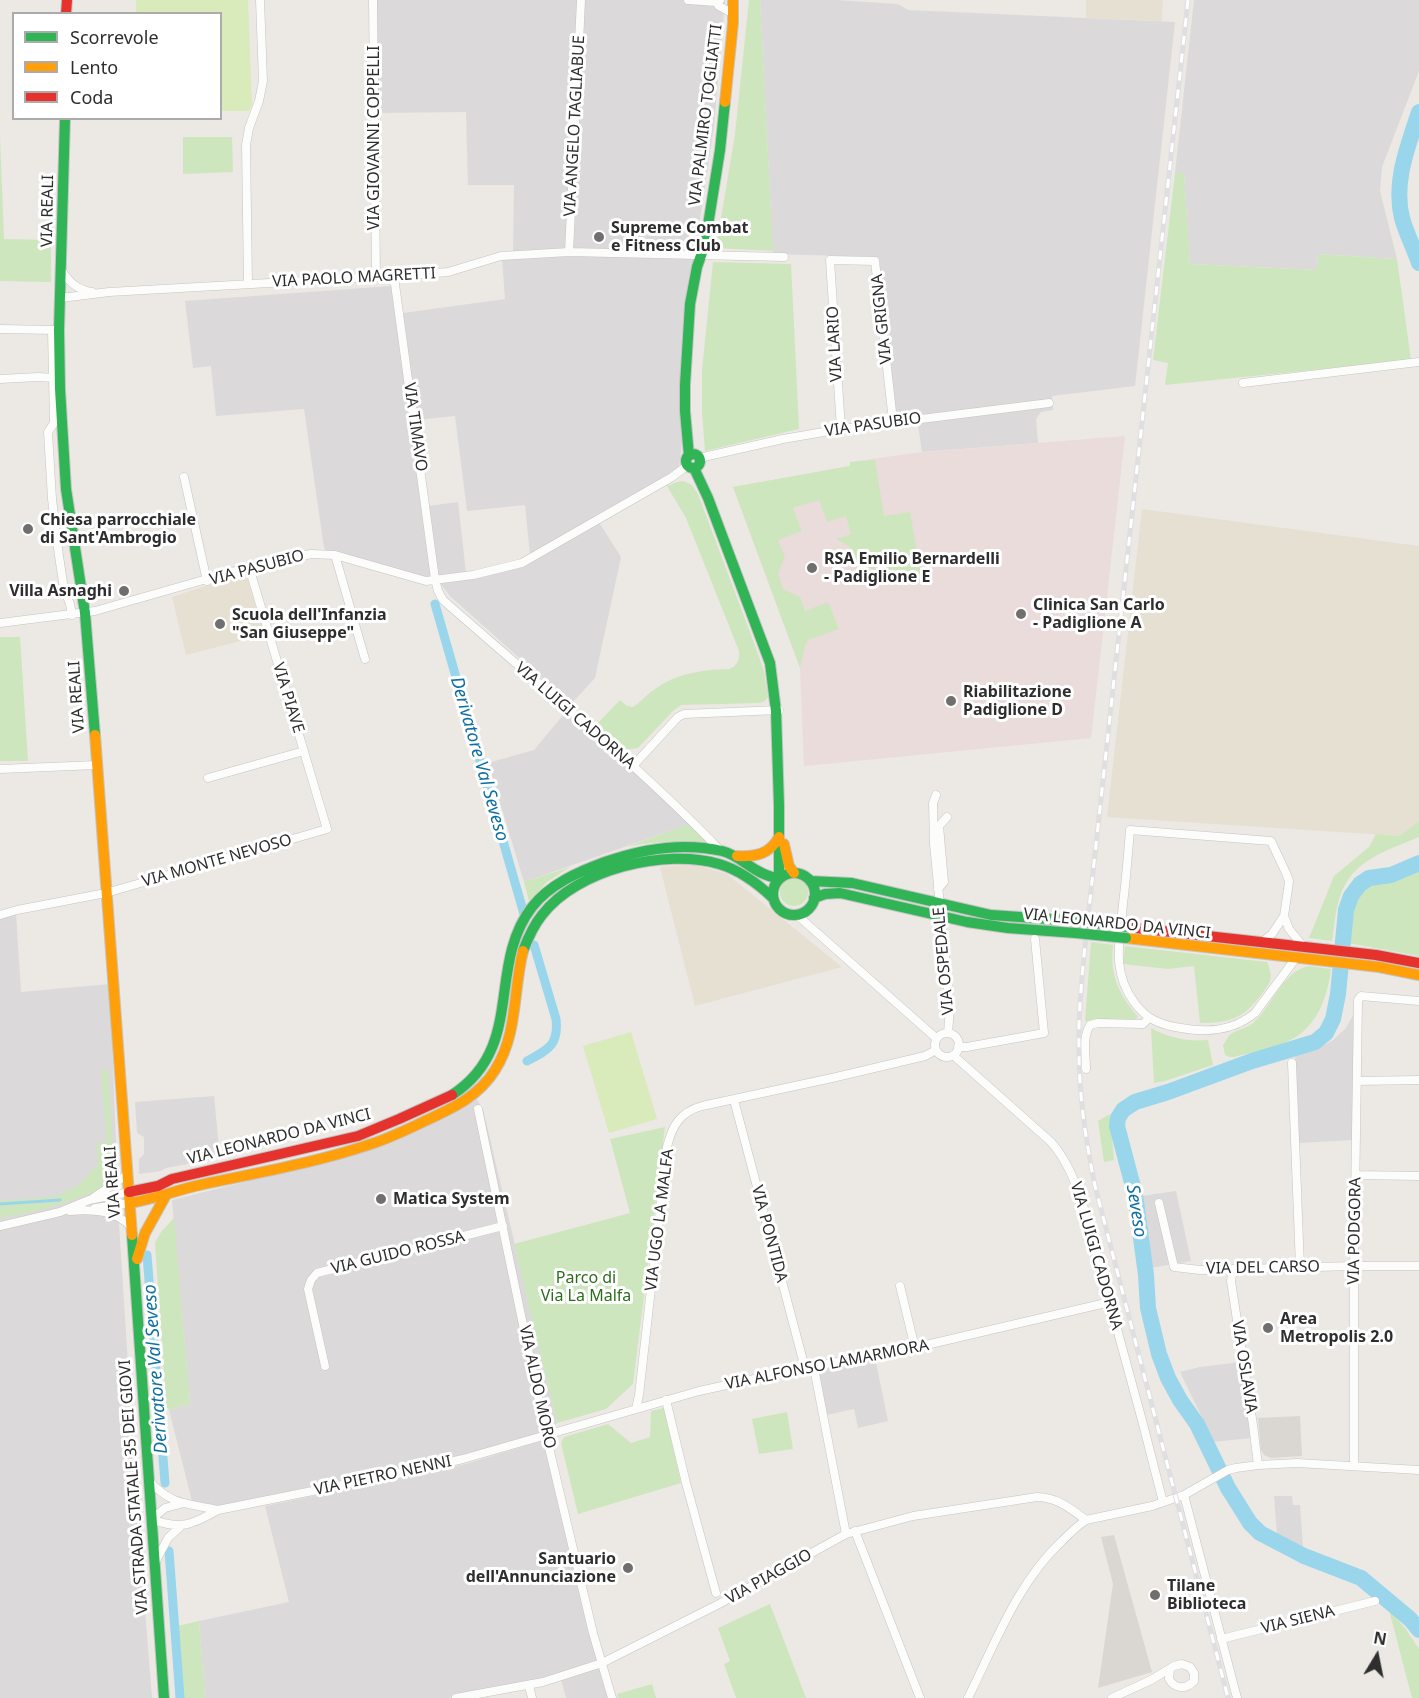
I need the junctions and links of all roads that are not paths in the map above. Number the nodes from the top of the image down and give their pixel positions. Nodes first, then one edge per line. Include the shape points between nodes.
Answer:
1 (260, 0) edge
2 (373, 0) edge
3 (581, 0) edge
4 (688, 0) edge
5 (733, 0) edge
6 (718, 1) edge
7 (732, 13) junction
8 (65, 120) edge
9 (569, 252) junction
10 (701, 255) junction
11 (784, 257) dead end
12 (830, 260) joint
13 (62, 271) junction
14 (376, 277) junction
15 (390, 278) junction
16 (248, 284) junction
17 (103, 293) junction
18 (61, 298) junction
19 (0, 329) edge
20 (56, 330) junction
21 (1419, 362) edge
22 (56, 378) junction
23 (0, 379) edge
24 (1243, 383) dead end
25 (1049, 403) dead end
26 (893, 421) junction
27 (841, 429) junction
28 (694, 461) junction
29 (184, 477) dead end
30 (335, 555) junction
31 (249, 567) junction
32 (435, 579) junction
33 (207, 580) junction
34 (85, 613) junction
35 (72, 615) junction
36 (0, 623) edge
37 (365, 659) dead end
38 (778, 710) junction
39 (304, 751) junction
40 (97, 765) junction
41 (632, 767) junction
42 (0, 769) edge
43 (208, 778) dead end
44 (936, 795) dead end
45 (947, 817) dead end
46 (327, 829) joint
47 (779, 837) junction
48 (721, 851) junction
49 (737, 856) junction
50 (794, 873) junction
51 (779, 879) junction
52 (810, 881) junction
53 (938, 889) junction
54 (106, 893) junction
55 (774, 898) junction
56 (814, 898) junction
57 (939, 904) junction
58 (0, 915) edge
59 (797, 915) junction
60 (1284, 915) junction
61 (942, 916) junction
62 (1125, 928) junction
63 (1035, 939) dead end
64 (1262, 942) junction
65 (1303, 946) junction
66 (1281, 956) junction
67 (1296, 958) junction
68 (1352, 958) junction
69 (1419, 963) edge
70 (1283, 973) junction
71 (1419, 975) edge
72 (1419, 1001) edge
73 (1149, 1018) junction
74 (948, 1033) junction
75 (936, 1038) junction
76 (958, 1047) junction
77 (936, 1050) junction
78 (953, 1055) junction
79 (1292, 1063) dead end
80 (1086, 1069) dead end
81 (1419, 1080) edge
82 (1357, 1081) junction
83 (734, 1100) junction
84 (478, 1109) dead end
85 (128, 1174) junction
86 (1356, 1175) junction
87 (1419, 1176) edge
88 (166, 1195) junction
89 (130, 1198) junction
90 (89, 1200) junction
91 (1159, 1203) dead end
92 (82, 1210) junction
93 (60, 1212) junction
94 (0, 1226) edge
95 (503, 1226) junction
96 (132, 1228) junction
97 (1354, 1266) junction
98 (1419, 1266) edge
99 (1300, 1267) junction
100 (1233, 1269) junction
101 (134, 1274) junction
102 (900, 1286) dead end
103 (1110, 1302) junction
104 (915, 1348) junction
105 (325, 1365) dead end
106 (805, 1368) junction
107 (814, 1368) junction
108 (666, 1400) junction
109 (636, 1409) junction
110 (546, 1435) junction
111 (1258, 1465) junction
112 (1354, 1466) junction
113 (1419, 1470) edge
114 (149, 1481) junction
115 (1184, 1494) junction
116 (1163, 1502) junction
117 (184, 1503) junction
118 (218, 1510) junction
119 (152, 1519) junction
120 (1086, 1520) junction
121 (181, 1526) junction
122 (855, 1531) junction
123 (846, 1534) junction
124 (155, 1562) junction
125 (716, 1593) dead end
126 (1375, 1601) dead end
127 (1221, 1639) junction
128 (602, 1663) junction
129 (1170, 1669) junction
130 (1151, 1680) junction
131 (1169, 1681) junction
132 (529, 1686) junction
133 (164, 1698) edge
134 (456, 1698) edge
135 (532, 1698) edge
136 (612, 1698) edge
137 (920, 1698) edge
138 (968, 1698) edge
139 (1112, 1698) edge
140 (1237, 1698) edge

1 - 16 street via 263,81 246,145
2 - 14 street, VIA GIOVANNI COPPELLI
3 - 9 street, VIA ANGELO TAGLIABUE
4 - 6 street
5 - 7 main road, VIA PALMIRO TOGLIATTI
6 - 7 street via 719,6
7 - 10 main road, VIA PALMIRO TOGLIATTI
8 - 13 main road, VIA REALI
9 - 10 street, VIA PAOLO MAGRETTI
9 - 15 street, VIA PAOLO MAGRETTI via 501,256 448,272
10 - 11 street, VIA PAOLO MAGRETTI
10 - 28 main road, VIA PALMIRO TOGLIATTI via 690,385
12 - 26 street, VIA GRIGNA via 875,261
12 - 27 street, VIA LARIO
13 - 17 street, VIA PAOLO MAGRETTI via 80,289
13 - 18 main road, VIA REALI
14 - 15 street, VIA PAOLO MAGRETTI
14 - 16 street, VIA PAOLO MAGRETTI
15 - 32 street, VIA TIMAVO via 395,284
16 - 17 street, VIA PAOLO MAGRETTI
17 - 18 street, VIA PAOLO MAGRETTI
18 - 20 main road, VIA REALI
19 - 20 street
20 - 22 main road, VIA REALI
21 - 24 street
22 - 23 street
22 - 34 main road, VIA REALI via 66,489
22 - 35 street via 54,423 48,432 52,499 64,589
25 - 26 street, VIA PASUBIO
26 - 27 street, VIA PASUBIO
27 - 28 street, VIA PASUBIO
28 - 32 street, VIA PASUBIO via 522,563
28 - 38 main road via 770,663
29 - 33 street
30 - 31 street, VIA PASUBIO via 305,554
30 - 32 street, VIA PASUBIO via 420,580
30 - 37 street
31 - 33 street, VIA PASUBIO
31 - 39 street, VIA PIAVE
32 - 41 street, VIA LUIGI CADORNA via 443,600
33 - 34 street, VIA PASUBIO
34 - 35 street, VIA PASUBIO
34 - 40 main road, VIA REALI
35 - 36 street, VIA PASUBIO
38 - 41 street via 684,714
38 - 47 main road
38 - 50 main road via 784,845
39 - 43 street
39 - 46 street, VIA PIAVE
40 - 42 street
40 - 54 main road, VIA REALI
41 - 48 street, VIA LUIGI CADORNA
44 - 53 street, VIA OSPEDALE via 933,803
45 - 53 street, VIA OSPEDALE via 939,825 944,882
46 - 54 street, VIA MONTE NEVOSO
47 - 49 main road via 774,847 762,855
47 - 51 main road
48 - 49 main road, VIA LEONARDO DA VINCI
48 - 89 main road, VIA LEONARDO DA VINCI via 677,846 640,851 572,874 545,892 525,918 512,947 501,1025 493,1051 474,1077 445,1099 349,1138 172,1179
49 - 51 main road, VIA LEONARDO DA VINCI via 759,872
50 - 51 main road
50 - 52 main road
51 - 55 main road via 774,886
52 - 56 main road
52 - 57 main road, VIA LEONARDO DA VINCI via 852,883
53 - 57 street, VIA OSPEDALE
54 - 58 street, VIA MONTE NEVOSO
54 - 85 main road, VIA REALI
55 - 59 main road via 784,912
55 - 88 main road, VIA LEONARDO DA VINCI via 727,865 695,859 643,863 578,884 544,912 528,938 504,1054 490,1078 466,1101 371,1144
56 - 59 main road via 807,910
56 - 61 main road, VIA LEONARDO DA VINCI via 848,894
57 - 61 street, VIA OSPEDALE
57 - 62 main road, VIA LEONARDO DA VINCI, bridge via 991,915
59 - 75 street
60 - 62 street, VIA LEONARDO DA VINCI via 1288,881 1271,842 1130,830
60 - 64 street
60 - 65 street via 1289,930
61 - 62 main road, VIA LEONARDO DA VINCI, bridge via 989,925 1076,933
61 - 74 street, VIA OSPEDALE via 950,1008
62 - 64 main road, VIA LEONARDO DA VINCI
62 - 66 main road, VIA LEONARDO DA VINCI
62 - 73 street via 1118,960 1120,976
63 - 76 street via 1044,1033
64 - 65 main road, VIA LEONARDO DA VINCI
65 - 68 main road, VIA LEONARDO DA VINCI via 1328,949
66 - 67 main road, VIA LEONARDO DA VINCI
66 - 70 street via 1285,964
67 - 68 main road, VIA LEONARDO DA VINCI
67 - 70 street
68 - 69 main road, VIA LEONARDO DA VINCI via 1376,955
68 - 71 main road, VIA LEONARDO DA VINCI
70 - 73 street via 1255,1013 1232,1027 1197,1031
72 - 82 street, VIA PODGORA via 1359,997
73 - 80 street via 1143,1024 1090,1025 1085,1037
74 - 75 street
74 - 76 street via 957,1039
75 - 77 street
76 - 78 street
77 - 78 street via 943,1056
77 - 83 street, VIA UGO LA MALFA via 925,1056
78 - 103 street, VIA LUIGI CADORNA via 1060,1153 1082,1201
79 - 99 street
81 - 82 street
82 - 86 street, VIA PODGORA
83 - 106 street, VIA PONTIDA
83 - 109 street, VIA UGO LA MALFA via 693,1109 679,1119 671,1134
84 - 95 street, VIA ALDO MORO
85 - 89 main road, VIA REALI
85 - 90 street
86 - 87 street
86 - 97 street, VIA PODGORA
88 - 89 main road, VIA LEONARDO DA VINCI via 141,1202
88 - 101 main road via 140,1243
89 - 90 street
89 - 92 street
89 - 96 main road, VIA REALI
90 - 93 street
91 - 100 street, VIA DEL CARSO via 1173,1267
92 - 93 street
92 - 96 street via 117,1216
93 - 94 street
95 - 105 street, VIA GUIDO ROSSA via 317,1273 308,1289
95 - 110 street, VIA ALDO MORO
96 - 101 main road, VIA REALI
97 - 98 street, VIA DEL CARSO
97 - 99 street, VIA DEL CARSO
97 - 112 street, VIA PODGORA
99 - 100 street, VIA DEL CARSO
100 - 111 street, VIA OSLAVIA via 1230,1281
101 - 114 main road, VIA STRADA STATALE 35 DEI GIOVI
102 - 104 street
103 - 104 street, VIA ALFONSO LAMARMORA
103 - 116 street, VIA LUIGI CADORNA
104 - 107 street, VIA ALFONSO LAMARMORA
106 - 107 street, VIA ALFONSO LAMARMORA
106 - 108 street, VIA ALFONSO LAMARMORA
107 - 123 street
108 - 109 street, VIA ALFONSO LAMARMORA
108 - 125 street
109 - 110 street, VIA ALFONSO LAMARMORA
110 - 118 street, VIA PIETRO NENNI via 418,1470
110 - 128 street, VIA ALDO MORO
111 - 112 street
111 - 115 street via 1227,1470
112 - 113 street
114 - 117 street, VIA PIETRO NENNI via 164,1496
114 - 119 main road, VIA STRADA STATALE 35 DEI GIOVI
115 - 116 street
115 - 127 street
116 - 120 street
117 - 118 street, VIA PIETRO NENNI
117 - 119 street via 165,1508
118 - 121 street, VIA PIETRO NENNI
119 - 121 street
119 - 124 main road, VIA STRADA STATALE 35 DEI GIOVI
120 - 122 street, VIA PIAGGIO via 1058,1501 1037,1497 924,1514
120 - 138 street via 1031,1575
121 - 124 street, VIA PIETRO NENNI via 168,1538
122 - 123 street, VIA PIAGGIO
122 - 137 street
123 - 128 street, VIA PIAGGIO
124 - 133 main road, VIA STRADA STATALE 35 DEI GIOVI
126 - 127 street, VIA SIENA
127 - 140 street
128 - 132 street, VIA PIAGGIO
128 - 136 street, VIA ALDO MORO
129 - 130 street
129 - 131 street
129 - 131 street via 1187,1665 1194,1677 1191,1684 1183,1687
130 - 131 street
130 - 139 street
132 - 134 street, VIA PIAGGIO
132 - 135 street

